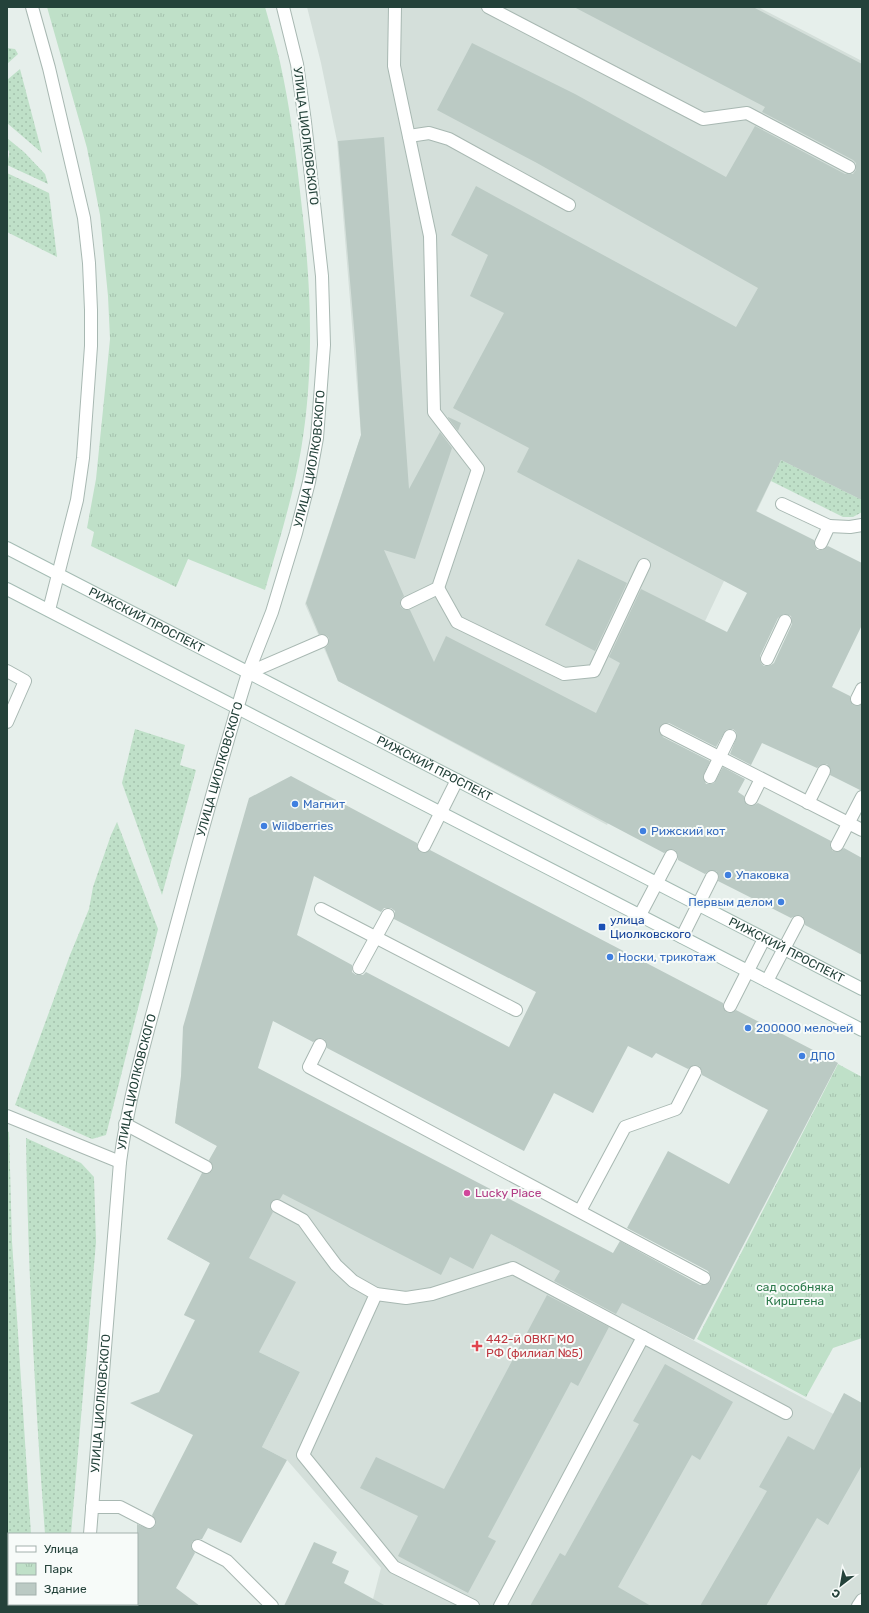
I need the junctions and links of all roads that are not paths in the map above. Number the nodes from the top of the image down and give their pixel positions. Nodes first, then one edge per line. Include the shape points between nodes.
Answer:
1 (32, 7) edge
2 (283, 7) edge
3 (395, 7) edge
4 (488, 7) edge
5 (409, 136) junction
6 (849, 167) dead end
7 (569, 205) dead end
8 (782, 504) dead end
9 (862, 525) edge
10 (829, 526) junction
11 (821, 543) dead end
12 (7, 548) edge
13 (644, 565) dead end
14 (58, 575) junction
15 (7, 588) edge
16 (438, 588) junction
17 (407, 602) dead end
18 (48, 610) junction
19 (785, 621) dead end
20 (322, 641) dead end
21 (767, 659) dead end
22 (7, 670) edge
23 (248, 673) junction
24 (237, 708) junction
25 (7, 722) edge
26 (666, 730) dead end
27 (730, 736) dead end
28 (719, 758) junction
29 (824, 771) dead end
30 (710, 778) dead end
31 (761, 779) junction
32 (457, 780) junction
33 (862, 797) edge
34 (751, 799) dead end
35 (808, 803) junction
36 (441, 812) junction
37 (848, 824) junction
38 (862, 830) edge
39 (838, 845) dead end
40 (424, 846) dead end
41 (671, 856) dead end
42 (712, 877) dead end
43 (657, 884) junction
44 (698, 905) junction
45 (321, 909) dead end
46 (388, 915) dead end
47 (640, 915) junction
48 (798, 922) dead end
49 (376, 937) junction
50 (682, 937) junction
51 (764, 939) junction
52 (784, 949) junction
53 (359, 968) dead end
54 (748, 971) junction
55 (767, 981) junction
56 (862, 989) edge
57 (730, 1006) dead end
58 (516, 1010) dead end
59 (862, 1030) edge
60 (320, 1045) dead end
61 (695, 1072) dead end
62 (7, 1116) edge
63 (125, 1124) junction
64 (120, 1162) junction
65 (206, 1167) dead end
66 (277, 1206) dead end
67 (580, 1211) junction
68 (704, 1278) dead end
69 (376, 1294) junction
70 (643, 1337) junction
71 (786, 1413) dead end
72 (92, 1507) junction
73 (149, 1522) dead end
74 (90, 1533) edge
75 (198, 1546) dead end
76 (862, 1600) edge
77 (272, 1606) edge
78 (473, 1606) edge
79 (500, 1606) edge
80 (858, 1606) edge

1 - 14 street via 84,218 89,262 91,346 83,458
2 - 23 street, УЛИЦА ЦИОЛКОВСКОГО via 297,64 306,122 322,276 324,345 317,438 309,482 272,612
3 - 5 street via 394,66
4 - 6 street via 703,119 747,113
5 - 7 street via 429,132 450,139
5 - 16 street via 430,236 434,412 478,469
8 - 10 street
9 - 10 street
10 - 11 street
12 - 14 street, РИЖСКИЙ ПРОСПЕКТ
13 - 16 street via 594,671 564,674 458,622
14 - 18 street
14 - 23 street, РИЖСКИЙ ПРОСПЕКТ
15 - 18 street
16 - 17 street
18 - 24 street
19 - 21 street
20 - 23 street
22 - 25 street via 25,681
23 - 24 street, УЛИЦА ЦИОЛКОВСКОГО
23 - 32 street, РИЖСКИЙ ПРОСПЕКТ
24 - 36 street
24 - 63 street, УЛИЦА ЦИОЛКОВСКОГО via 170,948
26 - 28 street
27 - 28 street
28 - 30 street
28 - 31 street
29 - 35 street
31 - 34 street
31 - 35 street
32 - 36 street
32 - 43 street, РИЖСКИЙ ПРОСПЕКТ
33 - 37 street
35 - 37 street
36 - 40 street
36 - 47 street
37 - 38 street
37 - 39 street
41 - 43 street
42 - 44 street
43 - 44 street, РИЖСКИЙ ПРОСПЕКТ
43 - 47 street
44 - 50 street
44 - 51 street, РИЖСКИЙ ПРОСПЕКТ
45 - 49 street
46 - 49 street
47 - 50 street
48 - 52 street
49 - 53 street
49 - 58 street
50 - 54 street
51 - 52 street, РИЖСКИЙ ПРОСПЕКТ
51 - 54 street
52 - 55 street
52 - 56 street, РИЖСКИЙ ПРОСПЕКТ
54 - 55 street
54 - 57 street
55 - 59 street
60 - 67 street via 309,1067
61 - 67 street via 676,1109 625,1127
62 - 64 street
63 - 64 street, УЛИЦА ЦИОЛКОВСКОГО
63 - 65 street
64 - 72 street, УЛИЦА ЦИОЛКОВСКОГО
66 - 69 street via 304,1220 320,1246 336,1265 353,1281
67 - 68 street
69 - 70 street via 406,1298 432,1294 513,1268
69 - 78 street via 303,1455 394,1567
70 - 71 street
70 - 79 street
72 - 73 street via 120,1507
72 - 74 street, УЛИЦА ЦИОЛКОВСКОГО
75 - 77 street via 227,1561
76 - 80 street

